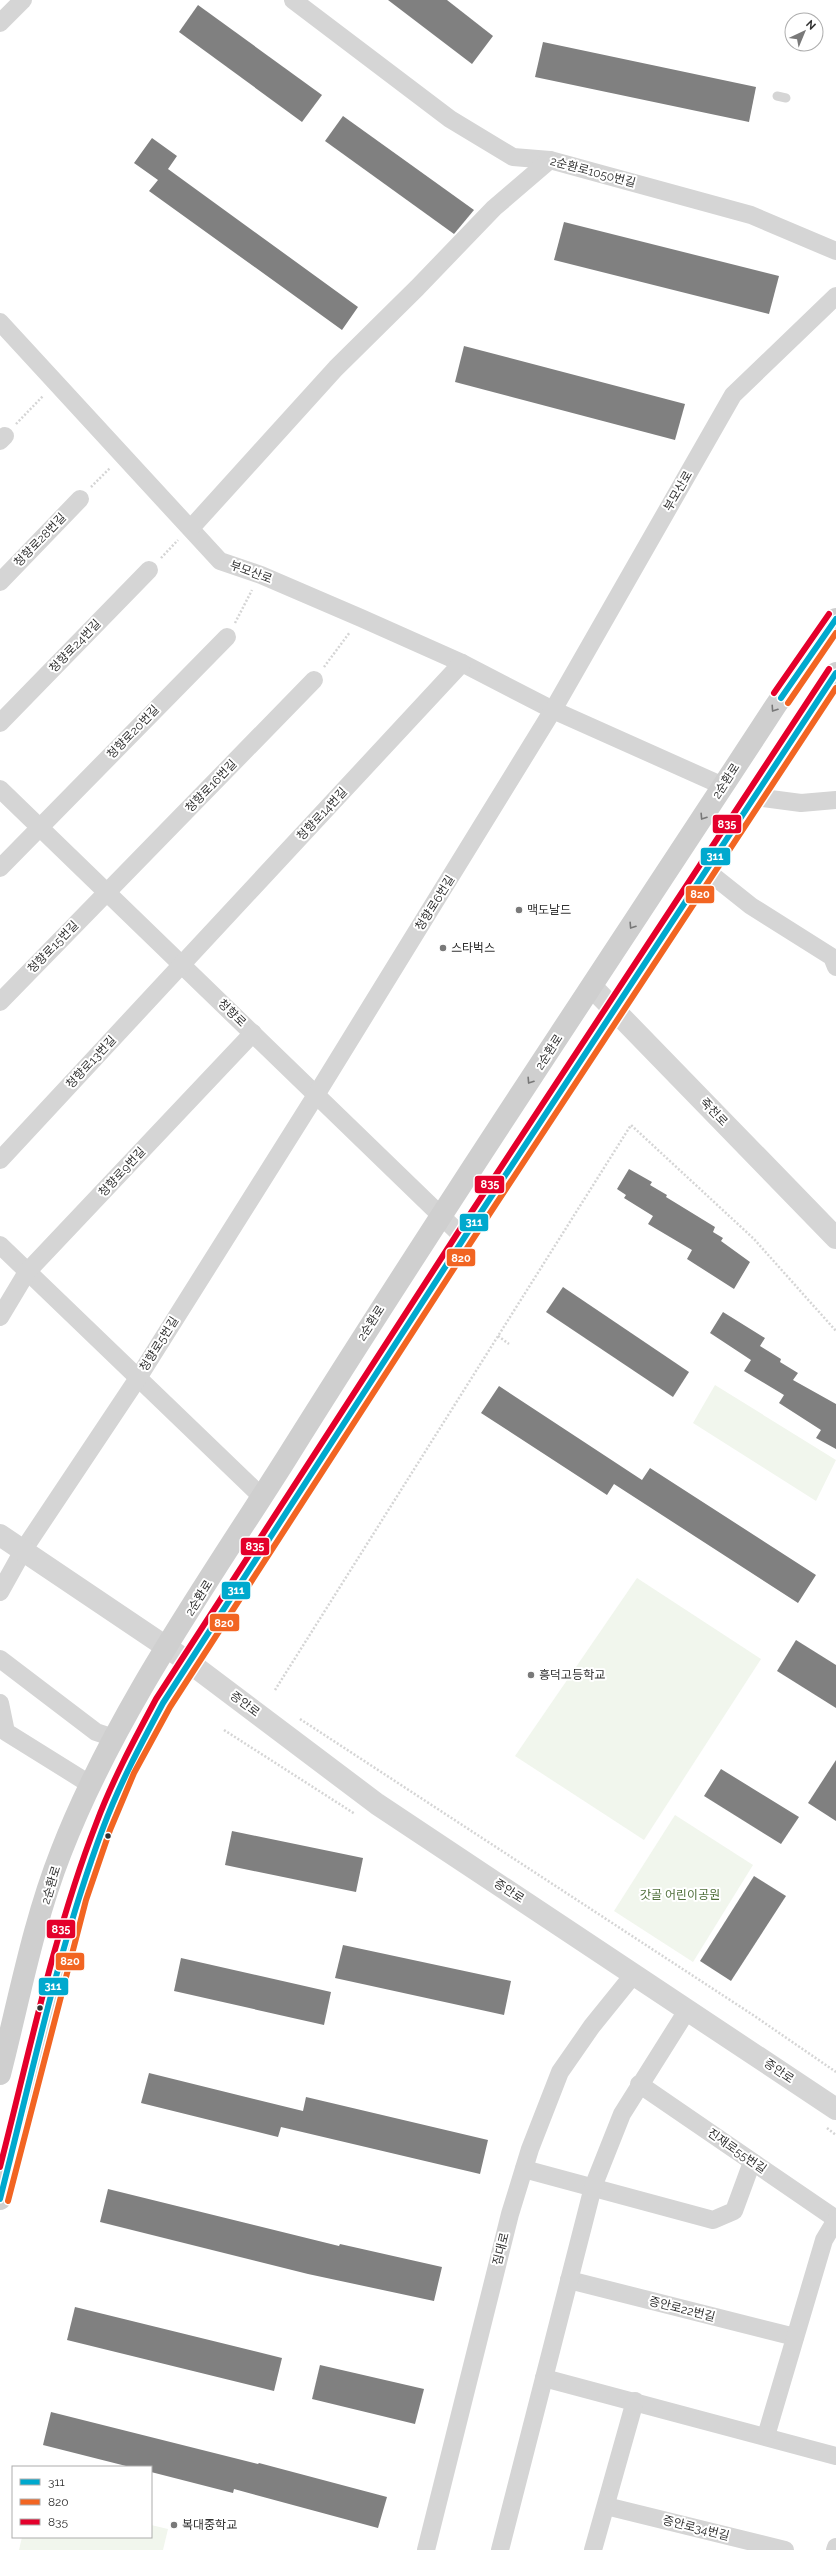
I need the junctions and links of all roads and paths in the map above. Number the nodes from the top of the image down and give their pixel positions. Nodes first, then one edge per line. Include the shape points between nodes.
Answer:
1 (23, 0) edge
2 (293, 0) edge
3 (0, 23) edge
4 (550, 160) junction
5 (836, 251) edge
6 (836, 296) edge
7 (0, 322) edge
8 (55, 383) junction
9 (2, 438) edge
10 (122, 455) junction
11 (80, 499) joint
12 (191, 528) junction
13 (150, 570) joint
14 (261, 575) junction
15 (0, 582) edge
16 (361, 618) junction
17 (836, 619) edge
18 (227, 637) joint
19 (462, 663) junction
20 (836, 673) edge
21 (314, 680) joint
22 (554, 710) junction
23 (0, 723) edge
24 (723, 786) junction
25 (0, 789) edge
26 (755, 797) junction
27 (836, 800) edge
28 (40, 827) junction
29 (0, 868) edge
30 (707, 871) junction
31 (107, 892) junction
32 (182, 964) junction
33 (836, 967) edge
34 (592, 987) junction
35 (0, 1002) edge
36 (614, 1010) junction
37 (253, 1033) junction
38 (316, 1095) junction
39 (0, 1160) edge
40 (441, 1216) junction
41 (464, 1238) junction
42 (836, 1238) edge
43 (0, 1246) edge
44 (27, 1272) junction
45 (0, 1317) edge
46 (836, 1331) edge
47 (498, 1336) junction
48 (509, 1344) dead end
49 (138, 1378) junction
50 (262, 1497) junction
51 (0, 1535) edge
52 (24, 1549) junction
53 (0, 1592) edge
54 (168, 1648) junction
55 (0, 1660) edge
56 (190, 1663) junction
57 (276, 1690) dead end
58 (0, 1703) edge
59 (294, 1715) dead end
60 (114, 1738) junction
61 (91, 1785) junction
62 (634, 1974) junction
63 (688, 2009) junction
64 (2, 2060) edge
65 (836, 2072) edge
66 (639, 2084) junction
67 (836, 2109) edge
68 (752, 2162) junction
69 (524, 2169) junction
70 (593, 2187) junction
71 (0, 2199) edge
72 (836, 2219) edge
73 (569, 2280) junction
74 (795, 2338) junction
75 (544, 2378) junction
76 (635, 2402) junction
77 (766, 2436) junction
78 (836, 2456) edge
79 (606, 2506) junction
80 (836, 2547) edge
81 (426, 2550) edge
82 (500, 2550) edge
83 (593, 2550) edge
84 (785, 2550) edge
85 (835, 2550) edge

1 - 3 street
2 - 4 street, 2순환로1050번길 via 450,119 512,157
4 - 5 street, 2순환로1050번길 via 750,215
4 - 12 street via 494,208 336,368
6 - 22 street, 부모산로 via 732,395
7 - 8 street, 부모산로
8 - 9 path
8 - 10 street, 부모산로
10 - 11 path
10 - 12 street, 부모산로
11 - 15 street, 청향로28번길
12 - 13 path
12 - 14 street, 부모산로 via 220,561
13 - 23 street, 청향로24번길
14 - 16 street, 부모산로
14 - 18 path
16 - 19 street, 부모산로
16 - 21 path
17 -> 24 main road, 2순환로
18 - 28 street, 청향로20번길
19 - 22 street, 부모산로
19 - 32 street, 청향로14번길
20 - 26 main road
21 - 31 street, 청향로16번길
22 - 24 street, 부모산로
22 - 38 street, 청향로6번길
24 -> 34 main road, 2순환로
25 - 28 street, 청향로
26 - 27 street via 801,803
26 - 30 main road
28 - 29 street, 청향로20번길
28 - 31 street, 청향로
30 - 33 street via 751,906 832,957
30 - 36 main road
31 - 32 street, 청향로
31 - 35 street, 청향로15번길
32 - 37 street, 청향로
32 - 39 street, 청향로13번길
34 - 36 street, 죽천로
34 -> 40 main road, 2순환로
36 - 41 main road
36 - 42 street, 죽천로
37 - 38 street, 청향로
37 - 44 street, 청향로9번길
38 - 40 street, 청향로
38 - 49 street, 청향로5번길
40 - 41 street, 청향로
40 - 50 main road, 2순환로
41 - 56 main road
43 - 44 street
44 - 45 street, 청향로9번길
44 - 49 street
46 - 47 path via 754,1239 631,1125
47 - 48 path
47 - 57 path
49 - 50 street
49 - 52 street, 청향로5번길
50 - 54 main road, 2순환로
51 - 52 street, 증안로
52 - 53 street, 청향로5번길
52 - 54 street, 증안로
54 - 56 street, 증안로
54 - 60 main road, 2순환로
55 - 60 street via 96,1732
56 - 62 street, 증안로 via 376,1804
56 - 71 main road via 163,1703 127,1770 103,1827 78,1898
58 - 61 street via 6,1732
59 - 65 path
60 - 61 main road, 2순환로
61 - 64 main road, 2순환로 via 60,1854
62 - 63 street, 증안로
62 - 69 street, 짐대로 via 592,2026 560,2072
63 - 66 street
63 - 67 street, 증안로
66 - 68 street, 진재로55번길
66 - 70 street via 622,2114
68 - 70 street via 734,2211 713,2220
68 - 72 street, 진재로55번길
69 - 70 street
69 - 81 street, 짐대로 via 510,2214
70 - 73 street
72 - 74 street, 진재로55번길 via 824,2240
73 - 74 street, 증안로22번길
73 - 75 street
74 - 77 street, 진재로55번길
75 - 76 street
75 - 82 street
76 - 77 street
76 - 79 street
77 - 78 street
79 - 83 street
79 - 84 street, 증안로34번길
80 - 85 street

